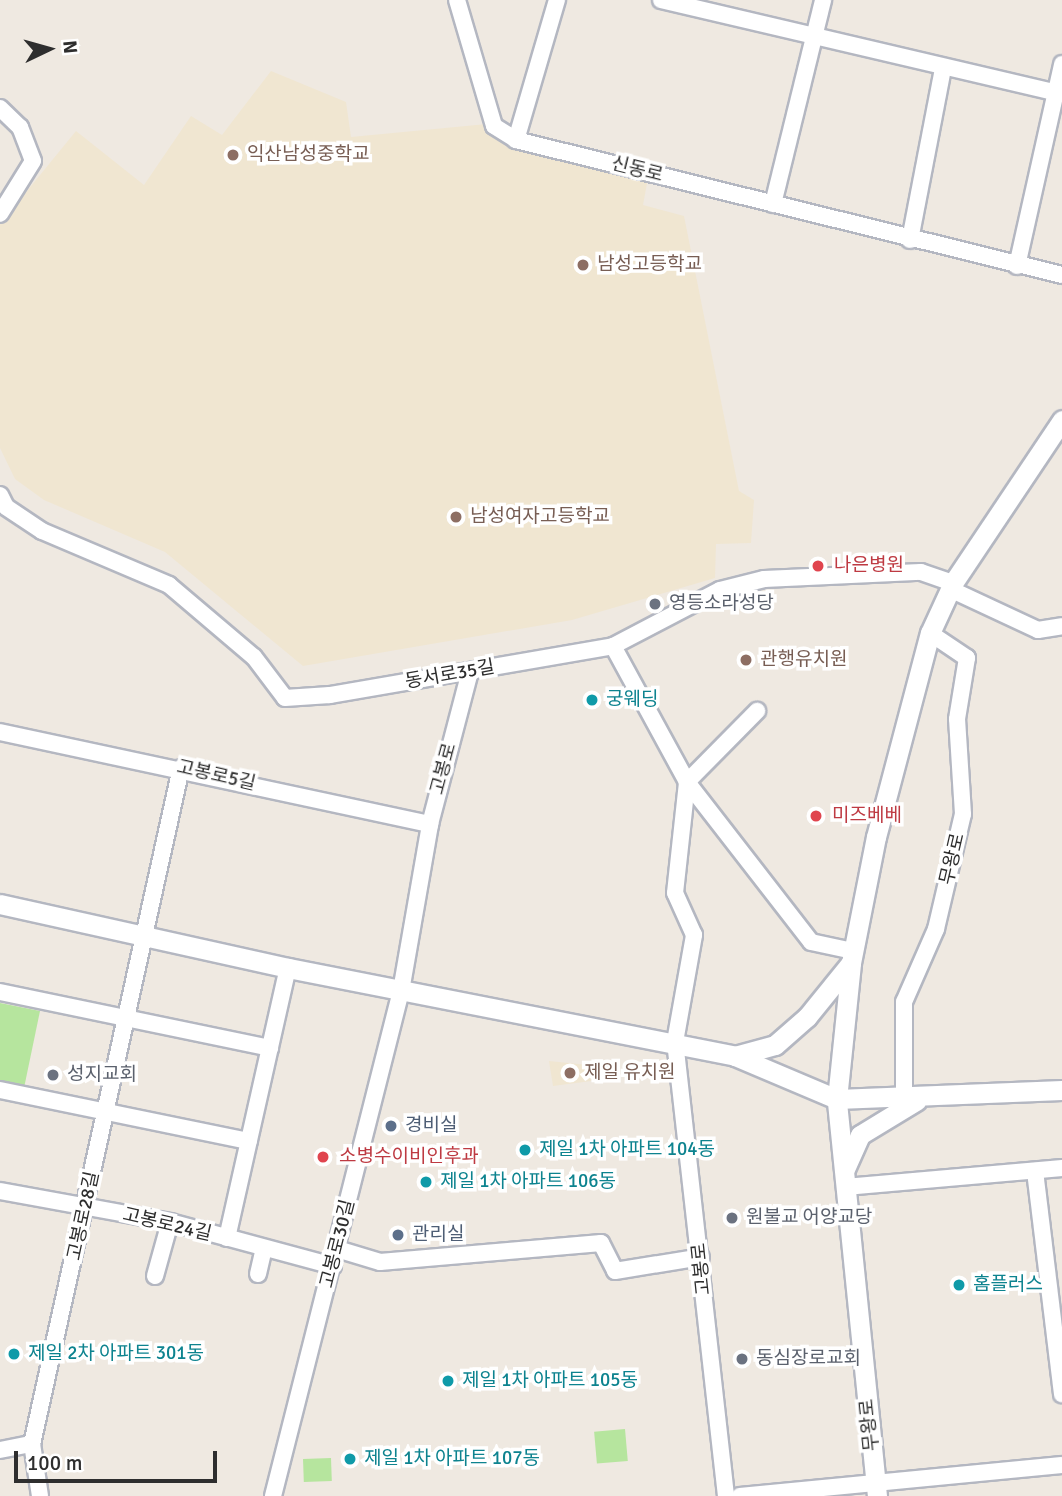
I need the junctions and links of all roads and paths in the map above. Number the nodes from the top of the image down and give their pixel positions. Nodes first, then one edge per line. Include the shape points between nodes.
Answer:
1 (457, 0) edge
2 (557, 0) edge
3 (661, 0) edge
4 (822, 0) edge
5 (813, 37) junction
6 (1062, 64) edge
7 (943, 68) junction
8 (1054, 92) junction
9 (0, 108) edge
10 (516, 140) junction
11 (773, 204) junction
12 (0, 214) edge
13 (910, 240) junction
14 (1017, 266) junction
15 (1062, 275) edge
16 (1062, 420) edge
17 (0, 495) edge
18 (952, 586) junction
19 (1062, 626) edge
20 (930, 633) junction
21 (613, 646) junction
22 (470, 672) junction
23 (757, 711) dead end
24 (0, 732) edge
25 (180, 768) junction
26 (687, 782) junction
27 (430, 824) junction
28 (0, 904) edge
29 (142, 934) junction
30 (852, 957) junction
31 (289, 968) junction
32 (401, 991) junction
33 (0, 992) edge
34 (128, 1018) junction
35 (675, 1042) junction
36 (271, 1048) junction
37 (735, 1056) junction
38 (0, 1090) edge
39 (1062, 1090) edge
40 (912, 1098) junction
41 (837, 1099) junction
42 (106, 1112) junction
43 (249, 1141) junction
44 (1062, 1168) edge
45 (1035, 1171) junction
46 (845, 1179) junction
47 (0, 1191) edge
48 (87, 1208) junction
49 (170, 1222) junction
50 (227, 1238) junction
51 (338, 1243) junction
52 (264, 1249) junction
53 (701, 1257) junction
54 (333, 1266) junction
55 (258, 1274) dead end
56 (155, 1276) dead end
57 (1062, 1394) edge
58 (32, 1444) junction
59 (0, 1450) edge
60 (1062, 1465) edge
61 (876, 1490) edge
62 (40, 1496) edge
63 (273, 1496) edge
64 (726, 1496) edge
65 (740, 1496) edge

1 - 10 street, 신동로 via 494,126
2 - 10 street
3 - 5 street
4 - 5 street
5 - 7 street
5 - 11 street
6 - 8 street
7 - 8 street
7 - 13 street
8 - 14 street
9 - 12 street via 20,127 33,161
10 - 11 street, 신동로
11 - 13 street, 신동로
13 - 14 street, 신동로
14 - 15 street, 신동로
16 - 18 street, 무왕로
17 - 22 street, 동서로35길 via 6,507 42,531 169,584 254,657 285,698
18 - 19 street, 동서로35길 via 1038,629
18 - 20 street, 무왕로
18 - 21 street, 동서로35길 via 921,572 764,579 720,590
20 - 30 street, 무왕로 via 876,837
20 - 40 street, 무왕로 via 967,658 957,719 963,814 936,929 904,1002
21 - 22 street, 동서로35길
21 - 26 street
22 - 27 street, 고봉로
23 - 26 street
24 - 25 street, 고봉로5길
25 - 27 street, 고봉로5길
25 - 29 street
26 - 30 street via 811,942
26 - 35 street, 고봉로 via 675,893 694,935
27 - 32 street, 고봉로
28 - 29 street
29 - 31 street
29 - 34 street, 고봉로28길
30 - 37 street via 807,1017 775,1045
30 - 41 street, 무왕로
31 - 32 street
31 - 36 street
32 - 35 street
32 - 51 street, 고봉로30길
33 - 34 street
34 - 36 street
34 - 42 street, 고봉로28길
35 - 37 street
35 - 53 street, 고봉로
36 - 43 street
37 - 41 street
38 - 42 street
39 - 40 street
40 - 41 street
40 - 46 street via 860,1135
41 - 46 street, 무왕로
42 - 43 street
42 - 48 street, 고봉로28길
43 - 50 street
44 - 45 street
45 - 46 street
45 - 57 street
46 - 61 street, 무왕로
47 - 48 street, 고봉로24길
48 - 49 street, 고봉로24길
48 - 58 street, 고봉로28길
49 - 50 street, 고봉로24길
49 - 56 street
50 - 52 street, 고봉로24길
51 - 53 street via 384,1253 392,1261 601,1243 615,1270
51 - 54 street, 고봉로30길
52 - 54 street, 고봉로24길
52 - 55 street
53 - 64 street, 고봉로
54 - 63 street, 고봉로30길
58 - 59 street
58 - 62 street, 고봉로28길
60 - 61 street
61 - 65 street

